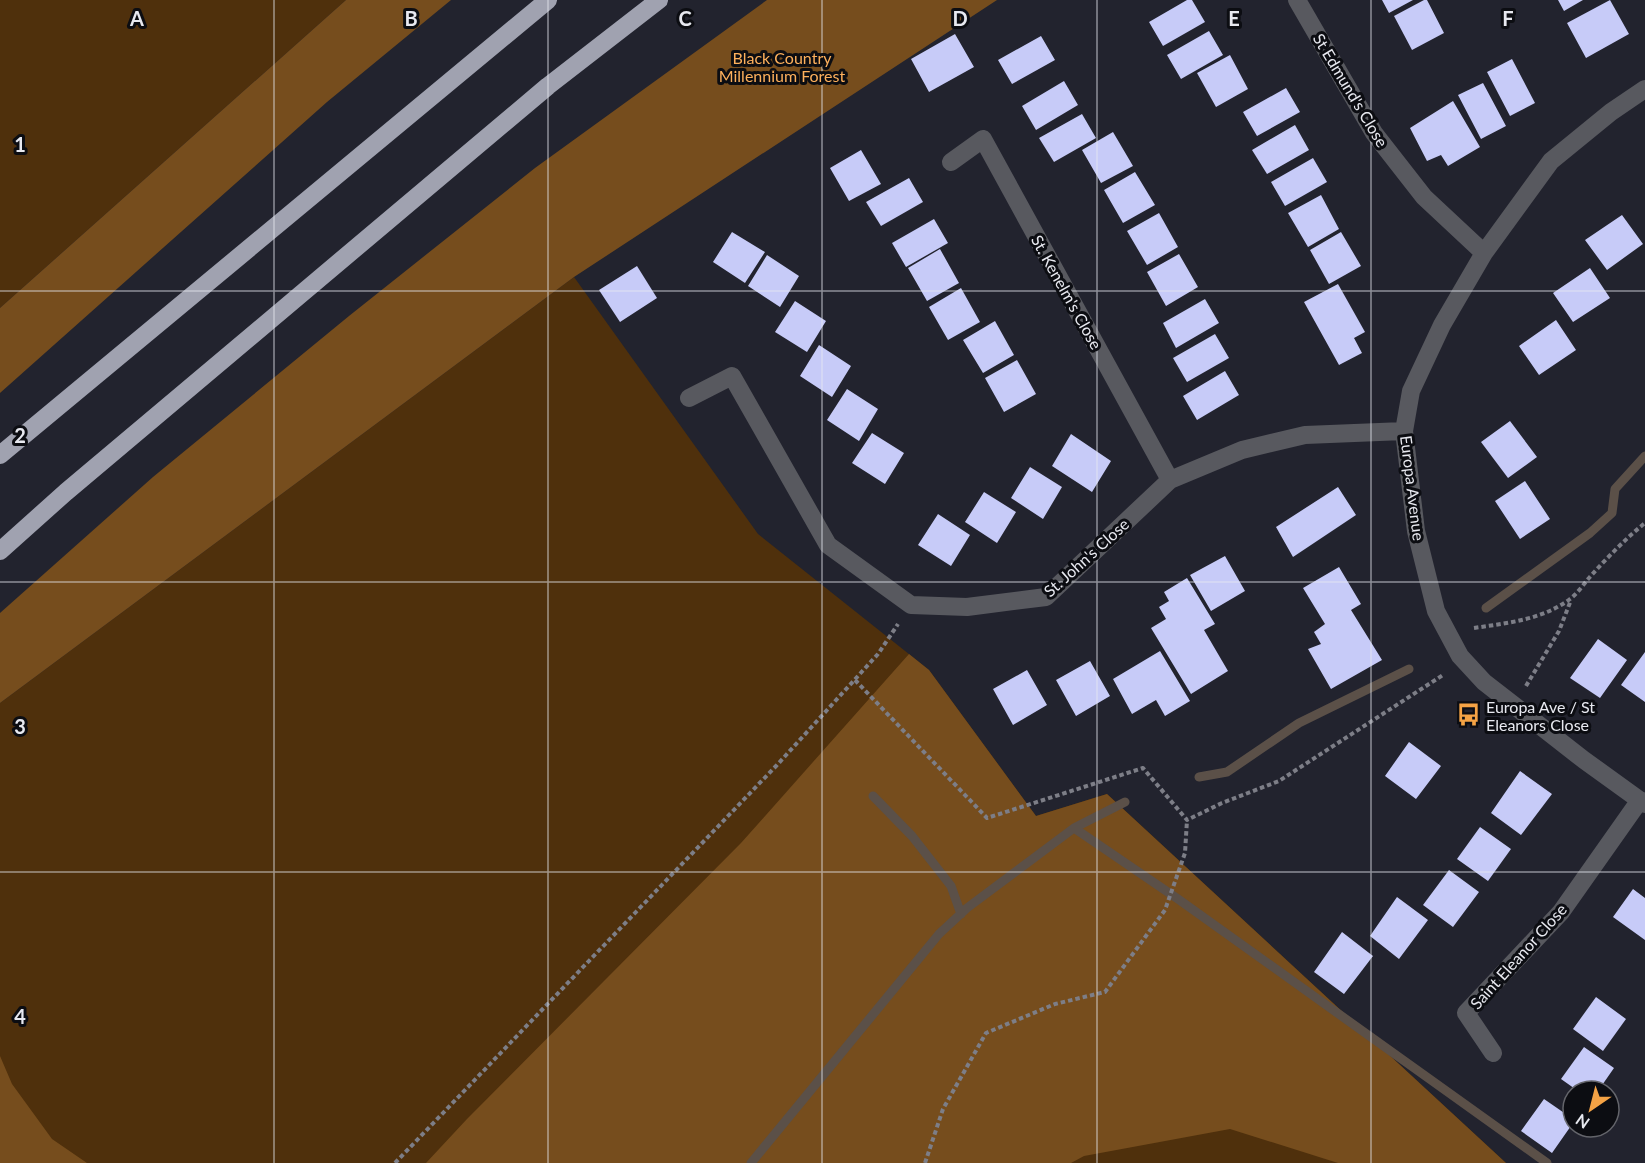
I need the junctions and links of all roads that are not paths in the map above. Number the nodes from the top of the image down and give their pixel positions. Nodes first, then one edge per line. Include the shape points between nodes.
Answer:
1 (548, 0) edge
2 (659, 0) edge
3 (1297, 0) edge
4 (1645, 89) edge
5 (951, 162) dead end
6 (1484, 253) junction
7 (689, 398) dead end
8 (1404, 431) junction
9 (0, 455) edge
10 (1170, 480) junction
11 (0, 551) edge
12 (1642, 802) edge
13 (1493, 1053) dead end

1 - 9 highway
2 - 11 highway via 538,93
3 - 6 street, St Edmund's Close via 1374,133 1424,197
4 - 6 street, Europa Avenue via 1551,161
5 - 10 street, St. Kenelm's Close via 983,139
6 - 8 street, Europa Avenue via 1442,325 1411,391
7 - 10 street, St. John's Close via 732,376 828,545 911,605 967,606 1046,597
8 - 10 street, St. John's Close via 1305,435 1242,450
8 - 12 street, Europa Avenue via 1416,531 1436,612 1456,649 1484,682
12 - 13 street, Saint Eleanor Close via 1561,912 1466,1013

